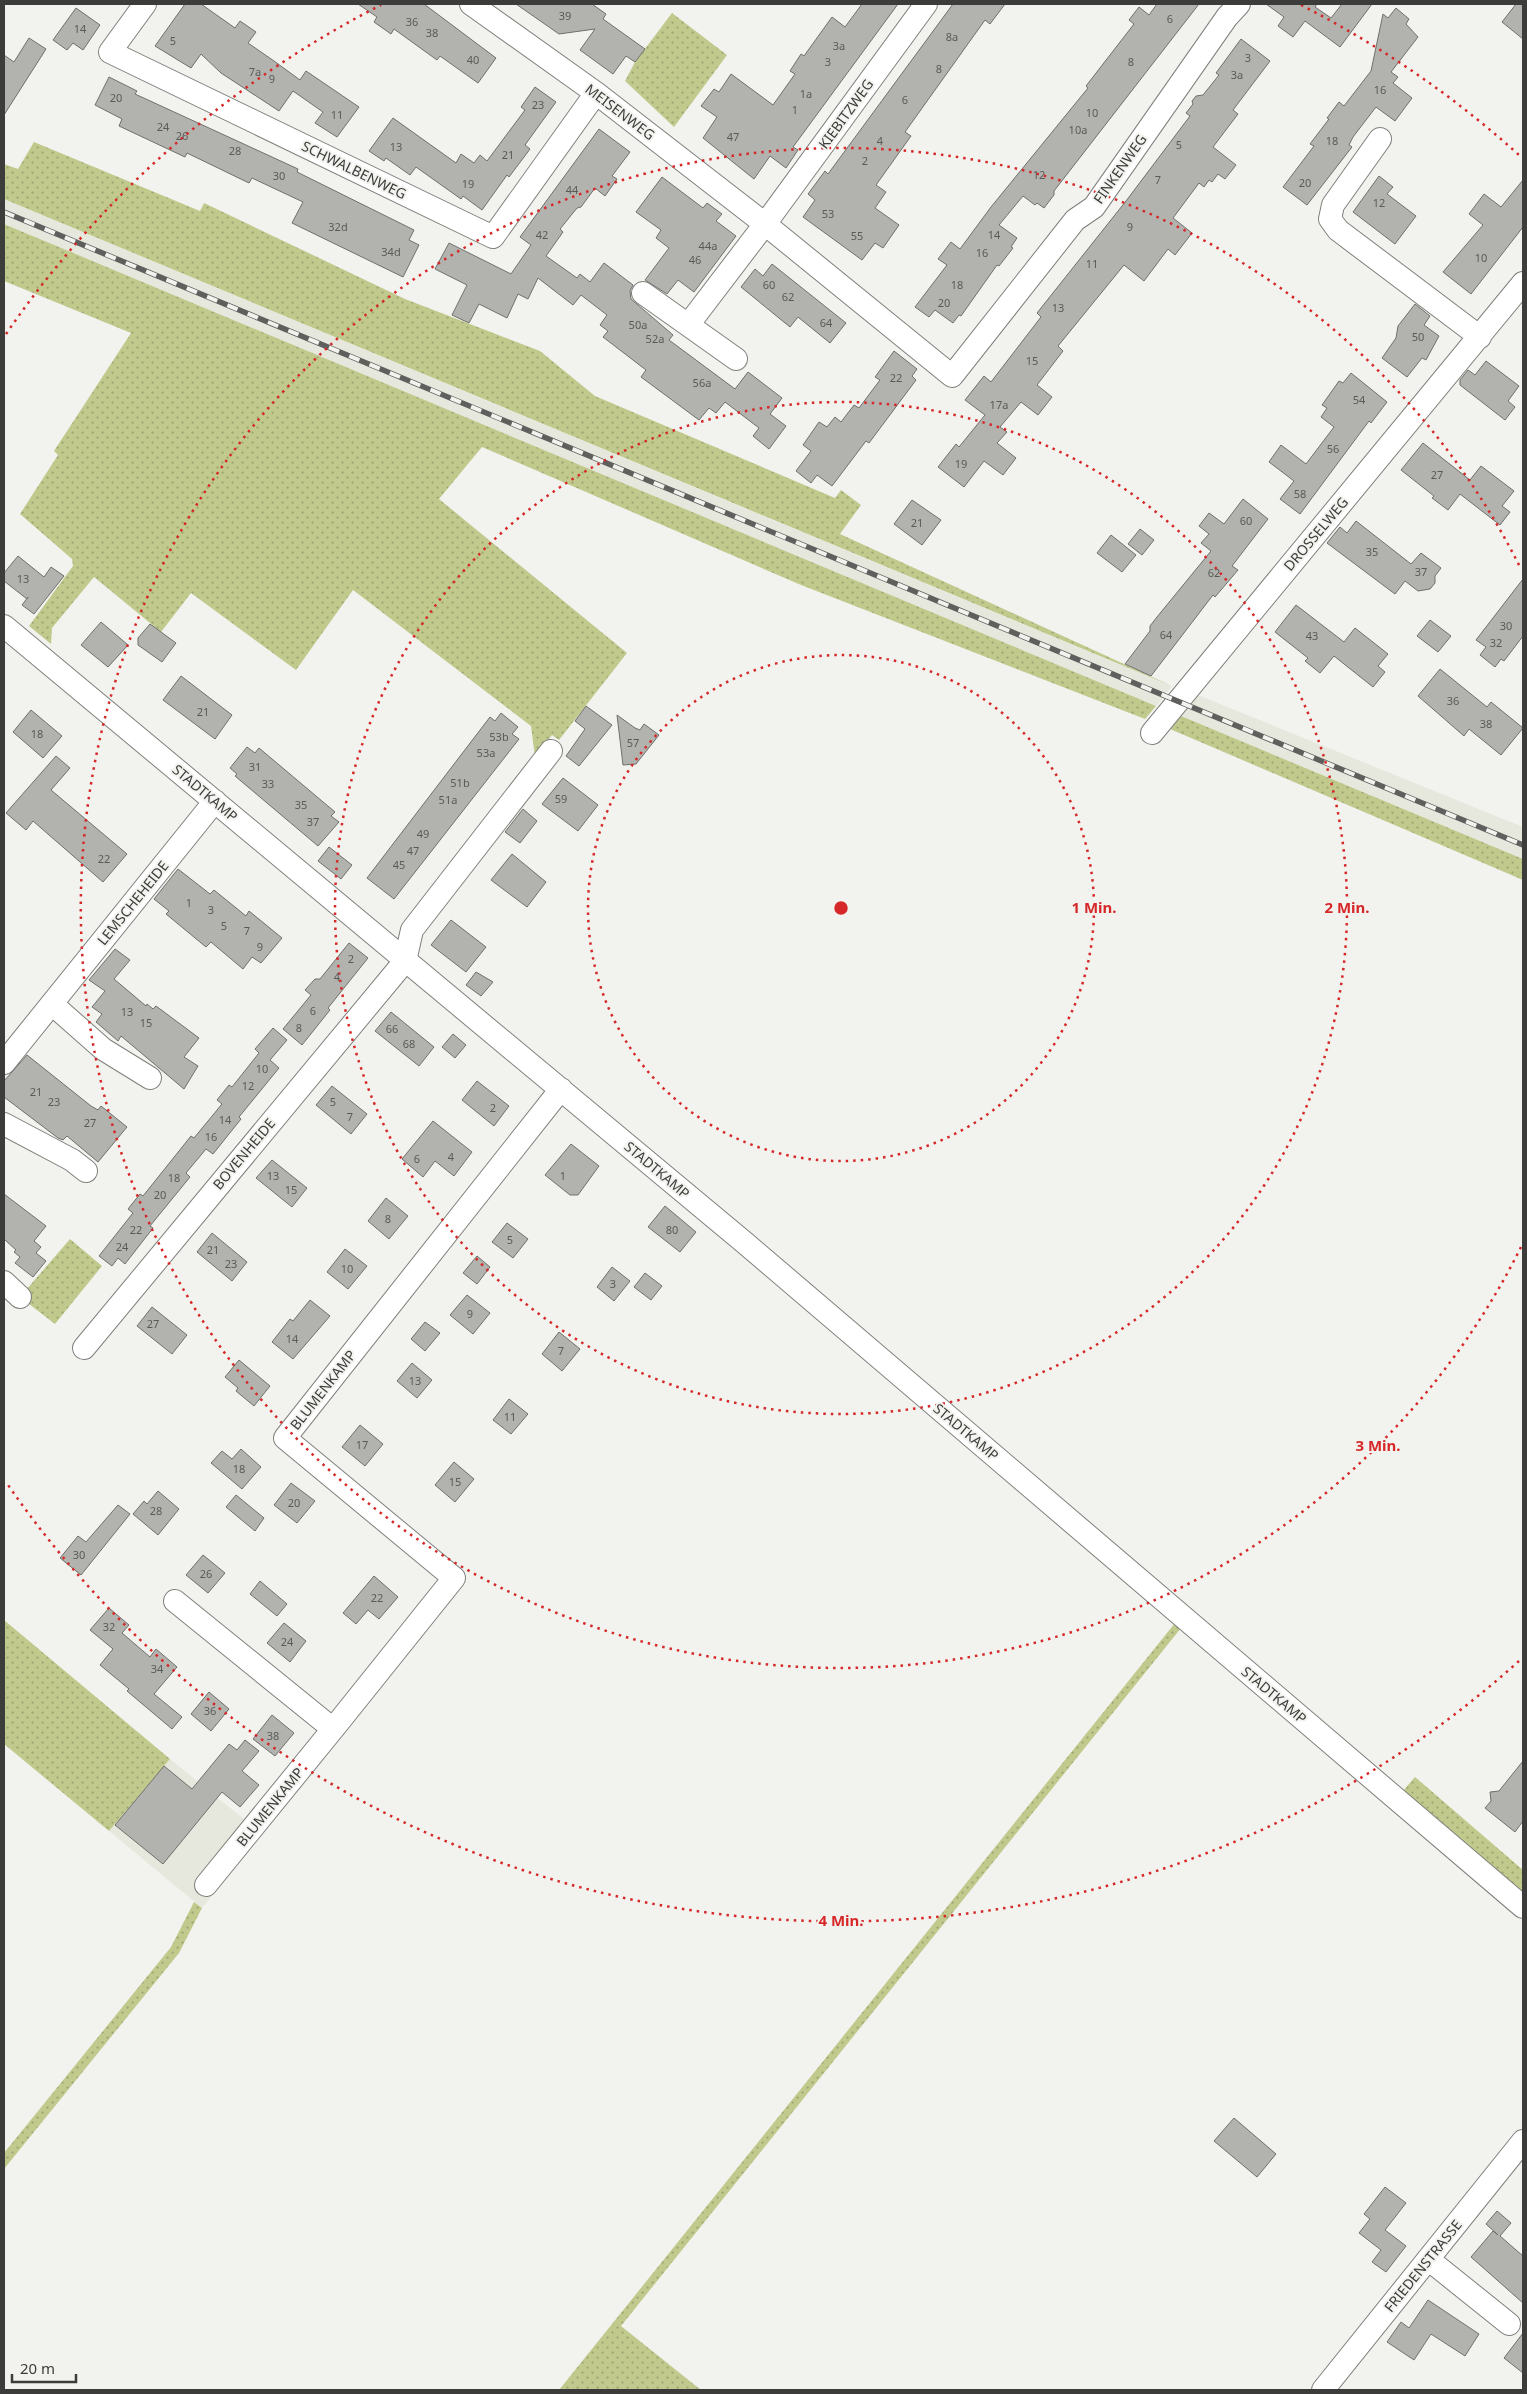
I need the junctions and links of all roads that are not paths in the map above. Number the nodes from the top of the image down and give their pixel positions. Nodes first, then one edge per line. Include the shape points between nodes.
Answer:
1 (145, 4) edge
2 (471, 4) edge
3 (926, 4) edge
4 (1240, 4) edge
5 (596, 93) junction
6 (1380, 139) dead end
7 (765, 224) junction
8 (1523, 283) edge
9 (643, 293) dead end
10 (688, 325) junction
11 (1480, 337) junction
12 (972, 350) joint
13 (736, 359) dead end
14 (4, 626) edge
15 (1152, 733) dead end
16 (551, 751) dead end
17 (215, 801) junction
18 (404, 961) junction
19 (52, 1004) junction
20 (4, 1063) edge
21 (150, 1078) dead end
22 (561, 1089) junction
23 (4, 1124) edge
24 (86, 1172) dead end
25 (4, 1282) edge
26 (20, 1297) dead end
27 (84, 1348) dead end
28 (175, 1601) dead end
29 (333, 1729) junction
30 (206, 1885) dead end
31 (1523, 1907) edge
32 (1523, 2141) edge
33 (1428, 2259) junction
34 (1509, 2324) dead end
35 (1334, 2387) edge

1 - 5 street, SCHWALBENWEG via 110,52 493,236
2 - 5 street, MEISENWEG
3 - 7 street, KIEBITZWEG
4 - 12 street, FINKENWEG via 1227,17 1094,207 1075,220
5 - 7 street, MEISENWEG
6 - 11 street via 1333,205 1330,220 1338,230
7 - 10 street
7 - 12 street, MEISENWEG via 952,376
8 - 11 street, DROSSELWEG
9 - 10 street
10 - 13 street
11 - 15 street, DROSSELWEG
14 - 17 street, STADTKAMP
16 - 18 street via 412,930
17 - 18 street, STADTKAMP
17 - 19 street, LEMSCHEHEIDE
18 - 22 street, STADTKAMP
18 - 27 street, BOVENHEIDE
19 - 20 street, LEMSCHEHEIDE
19 - 21 street via 104,1049
22 - 29 street, BLUMENKAMP via 285,1438 454,1578
22 - 31 street, STADTKAMP
23 - 24 street via 72,1160
25 - 26 street
28 - 29 street
29 - 30 street, BLUMENKAMP
32 - 33 street, FRIEDENSTRASSE
33 - 34 street
33 - 35 street, FRIEDENSTRASSE

